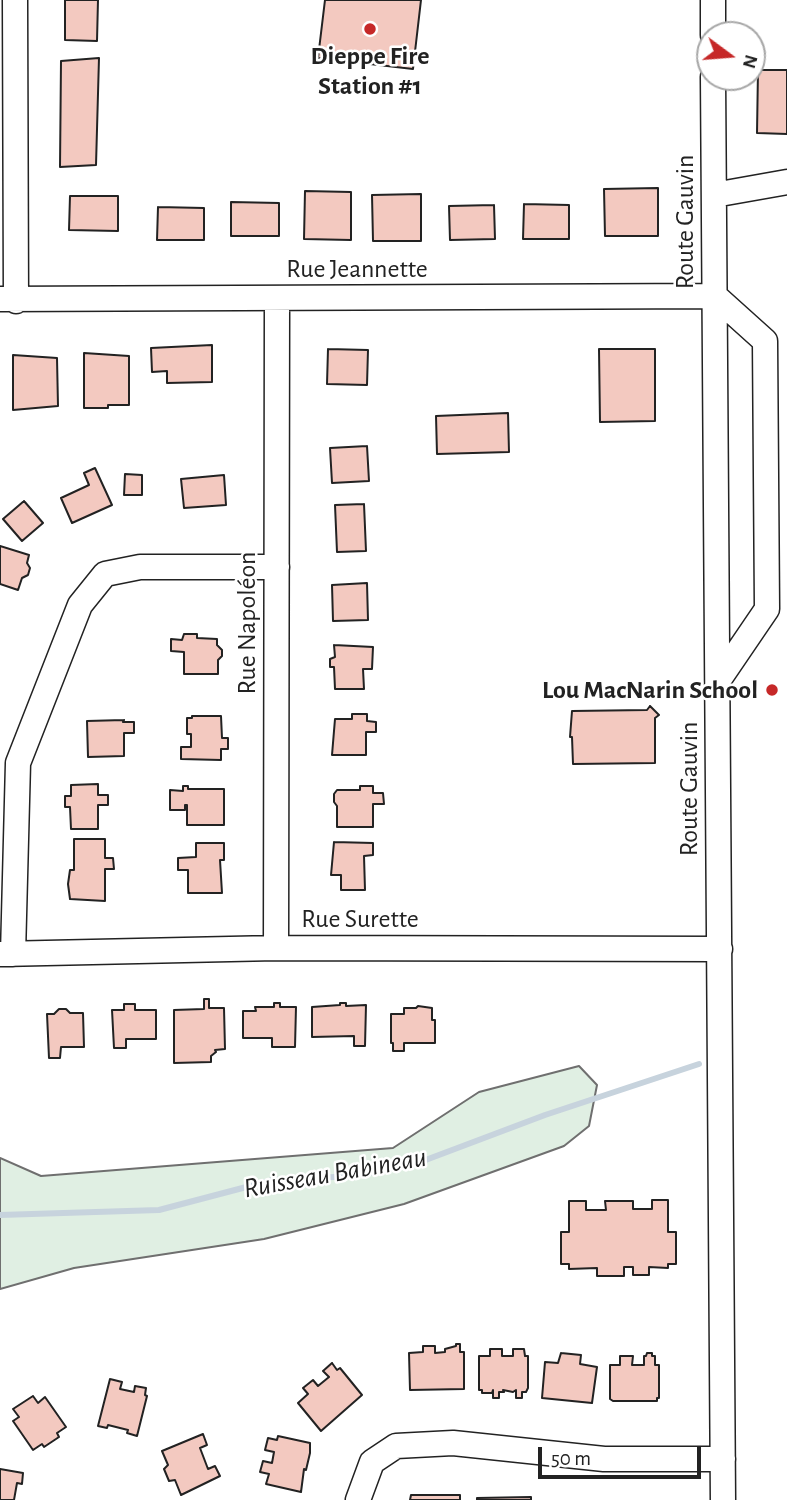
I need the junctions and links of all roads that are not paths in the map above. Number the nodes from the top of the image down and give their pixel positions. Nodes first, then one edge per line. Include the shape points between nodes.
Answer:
1 (15, 0) edge
2 (713, 0) edge
3 (713, 21) edge
4 (713, 91) edge
5 (787, 182) edge
6 (714, 195) junction
7 (715, 296) junction
8 (277, 299) junction
9 (8, 300) edge
10 (277, 566) junction
11 (718, 681) junction
12 (276, 948) junction
13 (720, 949) junction
14 (6, 954) edge
15 (723, 1459) junction
16 (358, 1500) edge
17 (723, 1500) edge

1 - 9 street
2 - 3 street
4 - 6 street, Route Gauvin
5 - 6 street
6 - 7 street, Route Gauvin
7 - 8 street, Rue Jeannette
7 - 11 street, Route Gauvin
7 - 11 street via 765,341 767,555 767,609
8 - 9 street, Rue Jeannette
8 - 10 street, Rue Napoléon
10 - 12 street, Rue Napoléon
10 - 14 street via 140,567 105,574 80,605 18,763
11 - 13 street, Route Gauvin
12 - 13 street, Rue Surette
12 - 14 street, Rue Surette
13 - 15 street, Route Gauvin
15 - 16 street via 604,1459 453,1443 396,1446 372,1462
15 - 17 street, Route Gauvin

